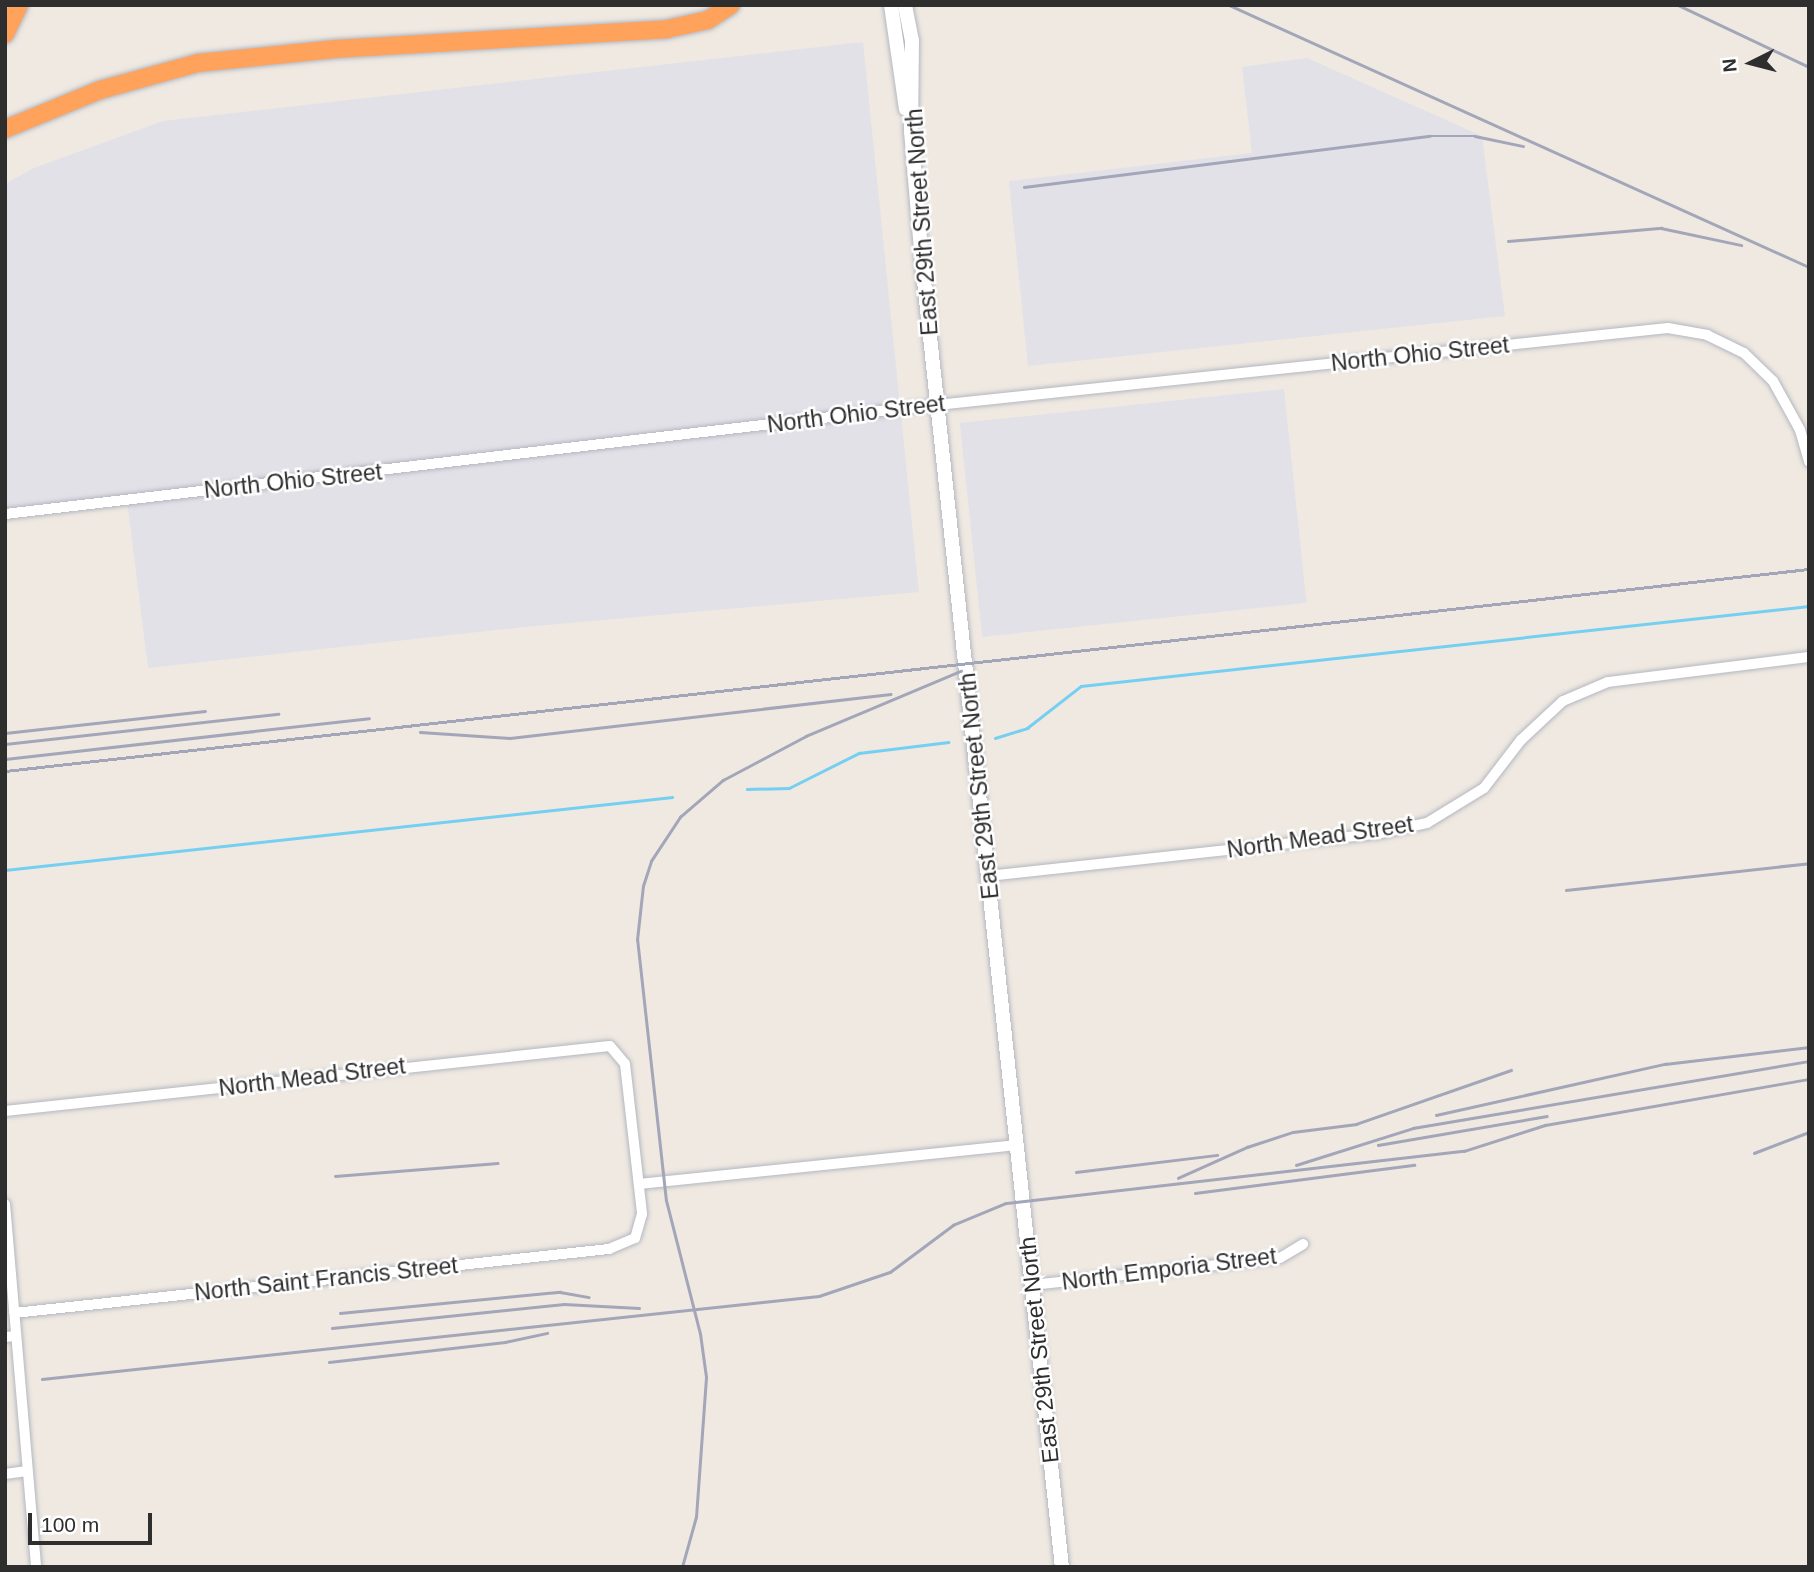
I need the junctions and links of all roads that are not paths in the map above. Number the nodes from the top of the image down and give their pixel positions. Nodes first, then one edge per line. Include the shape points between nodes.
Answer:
1 (731, 5) edge
2 (891, 5) edge
3 (905, 5) edge
4 (19, 6) edge
5 (5, 34) edge
6 (5, 129) edge
7 (911, 131) junction
8 (938, 405) junction
9 (1809, 462) edge
10 (5, 514) edge
11 (1809, 657) edge
12 (988, 876) junction
13 (5, 1111) edge
14 (1017, 1145) junction
15 (639, 1184) junction
16 (5, 1205) edge
17 (1303, 1244) dead end
18 (1032, 1286) junction
19 (14, 1313) junction
20 (11, 1336) edge
21 (27, 1471) junction
22 (5, 1474) edge
23 (36, 1567) edge
24 (1062, 1567) edge

1 - 6 highway via 708,20 667,29 253,55 198,63 79,97
2 - 7 street
3 - 7 street, East 29th Street North via 912,40
4 - 5 highway
7 - 8 street, East 29th Street North
8 - 9 street, North Ohio Street via 1660,329 1707,335 1744,353 1773,380 1800,430
8 - 10 street, North Ohio Street
8 - 12 street, East 29th Street North
11 - 12 street, North Mead Street via 1608,682 1563,701 1521,740 1484,788 1427,823 1376,834
12 - 14 street, East 29th Street North
13 - 15 street, North Mead Street via 597,1045 617,1050 625,1063
14 - 15 street
14 - 18 street, East 29th Street North
15 - 19 street, North Saint Francis Street via 642,1214 635,1238 609,1249
16 - 19 street
17 - 18 street, North Emporia Street via 1280,1258
18 - 24 street, East 29th Street North
19 - 20 street
20 - 21 street
21 - 22 street
21 - 23 street

